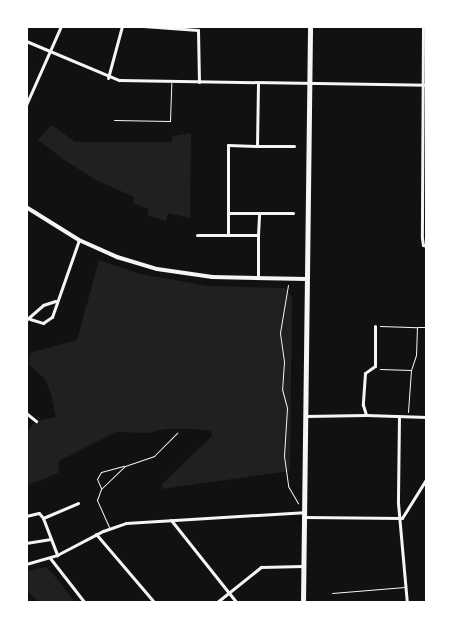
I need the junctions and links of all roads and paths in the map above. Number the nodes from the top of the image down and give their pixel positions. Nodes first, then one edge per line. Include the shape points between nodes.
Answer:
1 (60, 26) edge
2 (122, 26) edge
3 (143, 26) edge
4 (310, 26) edge
5 (424, 26) edge
6 (26, 41) edge
7 (51, 51) junction
8 (108, 78) junction
9 (171, 82) junction
10 (199, 82) junction
11 (258, 83) junction
12 (309, 83) junction
13 (425, 85) edge
14 (26, 105) edge
15 (114, 120) dead end
16 (257, 146) junction
17 (294, 146) dead end
18 (26, 207) edge
19 (228, 213) junction
20 (258, 213) junction
21 (293, 213) dead end
22 (198, 235) dead end
23 (228, 235) junction
24 (258, 235) junction
25 (78, 240) junction
26 (427, 246) edge
27 (258, 278) junction
28 (289, 279) junction
29 (307, 279) junction
30 (56, 301) junction
31 (28, 320) edge
32 (375, 326) joint
33 (417, 327) junction
34 (427, 327) edge
35 (375, 366) junction
36 (411, 370) junction
37 (26, 412) edge
38 (366, 415) junction
39 (305, 416) junction
40 (399, 416) junction
41 (408, 416) junction
42 (427, 417) edge
43 (36, 421) dead end
44 (177, 433) dead end
45 (125, 466) junction
46 (427, 478) edge
47 (101, 489) junction
48 (78, 503) dead end
49 (304, 514) junction
50 (26, 516) edge
51 (43, 518) junction
52 (402, 518) junction
53 (170, 519) junction
54 (110, 528) junction
55 (96, 534) junction
56 (51, 539) junction
57 (26, 543) edge
58 (58, 555) junction
59 (50, 558) junction
60 (26, 564) edge
61 (303, 566) junction
62 (406, 586) junction
63 (229, 592) junction
64 (332, 593) dead end
65 (85, 603) edge
66 (155, 603) edge
67 (216, 603) edge
68 (237, 603) edge
69 (303, 603) edge
70 (407, 603) edge

1 - 7 street
2 - 8 street
3 - 10 street via 198,30
4 - 12 main road
5 - 13 street
6 - 7 street
7 - 8 street
7 - 14 street
8 - 9 street
9 - 10 street
9 - 15 lane via 170,121
10 - 11 street
11 - 12 street
11 - 16 street
12 - 13 street
12 - 29 main road
13 - 26 street via 422,238 423,246
16 - 17 street
16 - 19 street via 228,145
18 - 25 street
19 - 20 street
19 - 23 street
20 - 21 street
20 - 24 street
22 - 23 street
23 - 24 street
24 - 27 street
25 - 27 street via 117,257 157,269 212,277
25 - 30 street
27 - 28 street
28 - 29 street
28 - 49 path via 280,333 284,362 282,389 287,408 284,456 288,486
29 - 39 main road
30 - 31 street via 43,305
30 - 31 street via 48,320 36,323
32 - 33 path
32 - 35 street
33 - 34 path
33 - 36 path via 416,355
35 - 36 path
35 - 38 street via 365,373 363,405
36 - 41 path
37 - 43 street
38 - 39 street
38 - 40 street
39 - 49 main road
40 - 41 street
40 - 52 street via 398,503
41 - 42 street
44 - 45 lane via 154,456
45 - 47 lane
45 - 47 lane via 101,472 97,479
46 - 52 street
47 - 54 lane via 97,500
48 - 51 street
49 - 52 street
49 - 53 street
49 - 61 main road
50 - 51 street via 39,513
51 - 56 street
52 - 62 street
53 - 54 street
53 - 63 street
54 - 55 street
55 - 58 street
55 - 66 street
56 - 57 street
56 - 58 street
58 - 59 street
59 - 60 street
59 - 65 street
61 - 63 street via 261,567
61 - 69 main road
62 - 64 lane
62 - 70 street
63 - 67 street
63 - 68 street

